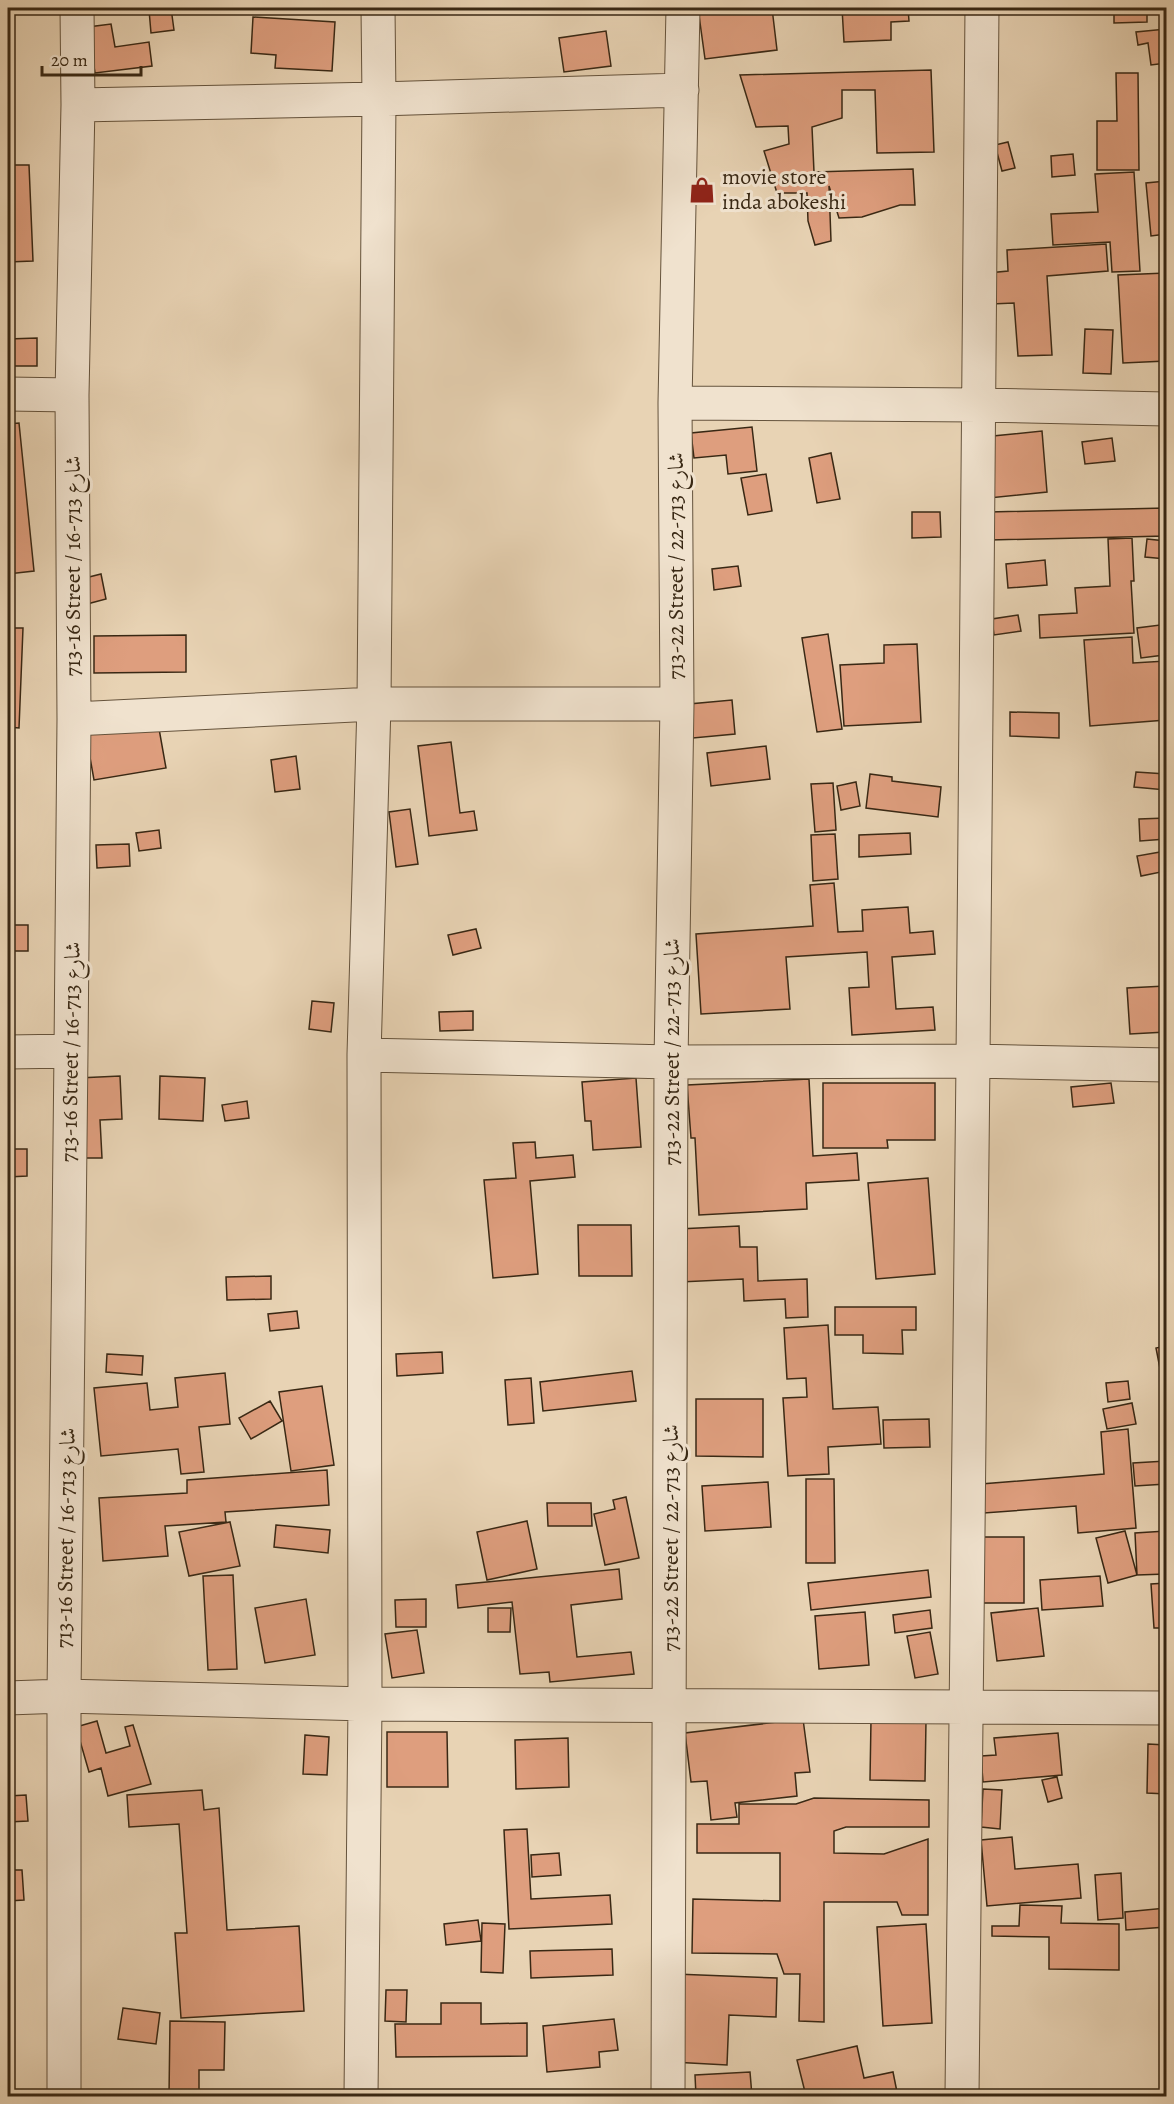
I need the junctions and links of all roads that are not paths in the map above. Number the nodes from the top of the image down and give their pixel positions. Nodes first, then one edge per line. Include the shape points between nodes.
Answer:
1 (77, 8) edge
2 (378, 8) edge
3 (683, 8) edge
4 (982, 8) edge
5 (682, 90) junction
6 (379, 99) junction
7 (78, 105) junction
8 (8, 394) edge
9 (72, 394) junction
10 (675, 403) junction
11 (978, 405) junction
12 (1167, 409) edge
13 (374, 704) junction
14 (677, 705) junction
15 (74, 719) junction
16 (71, 1051) junction
17 (8, 1052) edge
18 (364, 1055) junction
19 (974, 1060) junction
20 (671, 1062) junction
21 (1167, 1065) edge
22 (64, 1696) junction
23 (8, 1698) edge
24 (365, 1704) junction
25 (671, 1706) junction
26 (966, 1706) junction
27 (1167, 1708) edge
28 (64, 2097) edge
29 (361, 2097) edge
30 (668, 2097) edge
31 (962, 2097) edge

1 - 7 street, 713-16 Street / شارع 713-16
2 - 6 street
3 - 5 street, 713-22 Street / شارع 713-22
4 - 11 street
5 - 6 street
5 - 10 street, 713-22 Street / شارع 713-22
6 - 7 street
6 - 13 street
7 - 9 street, 713-16 Street / شارع 713-16
8 - 9 street
9 - 15 street, 713-16 Street / شارع 713-16
10 - 11 street
10 - 14 street, 713-22 Street / شارع 713-22
11 - 12 street
11 - 19 street
13 - 14 street
13 - 15 street
13 - 18 street
14 - 20 street, 713-22 Street / شارع 713-22
15 - 16 street, 713-16 Street / شارع 713-16
16 - 17 street
16 - 22 street, 713-16 Street / شارع 713-16
18 - 20 street
18 - 24 street
19 - 20 street
19 - 21 street
19 - 26 street
20 - 25 street, 713-22 Street / شارع 713-22
22 - 23 street
22 - 24 street
22 - 28 street, 713-16 Street / شارع 713-16
24 - 25 street
24 - 29 street
25 - 26 street
25 - 30 street, 713-22 Street / شارع 713-22
26 - 27 street
26 - 31 street

